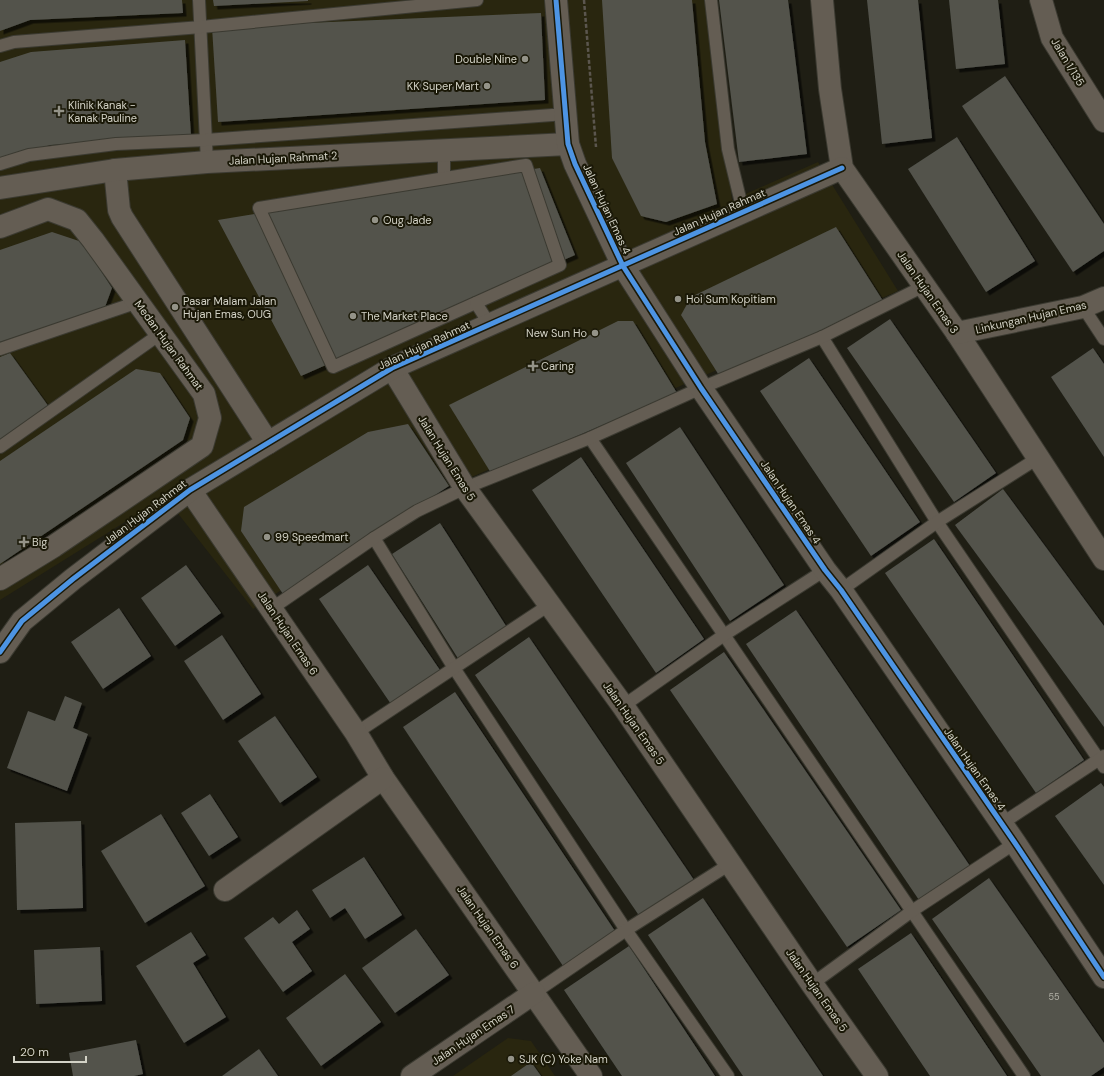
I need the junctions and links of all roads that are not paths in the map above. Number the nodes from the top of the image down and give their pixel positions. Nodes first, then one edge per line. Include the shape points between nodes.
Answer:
1 (199, 0) edge
2 (477, 0) edge
3 (556, 0) edge
4 (711, 0) edge
5 (822, 0) edge
6 (1041, 0) edge
7 (201, 27) junction
8 (0, 46) edge
9 (566, 114) junction
10 (1104, 121) edge
11 (206, 140) junction
12 (568, 144) junction
13 (444, 150) junction
14 (207, 162) junction
15 (0, 164) edge
16 (842, 168) junction
17 (115, 170) junction
18 (444, 178) junction
19 (0, 188) edge
20 (743, 211) junction
21 (0, 226) edge
22 (623, 266) junction
23 (924, 286) junction
24 (1104, 298) edge
25 (138, 302) junction
26 (476, 303) junction
27 (1083, 307) junction
28 (490, 325) junction
29 (957, 333) junction
30 (160, 334) junction
31 (822, 337) junction
32 (1104, 339) edge
33 (0, 349) edge
34 (392, 368) junction
35 (701, 388) junction
36 (590, 438) junction
37 (268, 443) junction
38 (202, 446) junction
39 (0, 447) edge
40 (1038, 458) junction
41 (219, 472) junction
42 (465, 488) junction
43 (190, 490) junction
44 (937, 522) junction
45 (374, 538) junction
46 (1104, 559) edge
47 (825, 570) junction
48 (0, 579) edge
49 (841, 590) junction
50 (549, 605) junction
51 (271, 609) junction
52 (724, 635) junction
53 (0, 652) edge
54 (454, 668) junction
55 (623, 706) junction
56 (356, 733) junction
57 (1102, 761) edge
58 (383, 778) junction
59 (1001, 824) junction
60 (1015, 844) junction
61 (730, 864) junction
62 (225, 890) dead end
63 (912, 911) junction
64 (626, 930) junction
65 (1104, 977) edge
66 (812, 984) junction
67 (534, 993) junction
68 (412, 1076) edge
69 (591, 1076) edge
70 (728, 1076) edge
71 (877, 1076) edge
72 (1024, 1076) edge

1 - 7 lane
2 - 7 lane
3 - 9 street, Jalan Hujan Emas 4
4 - 20 lane via 728,149
5 - 16 street, Jalan Hujan Emas 3 via 830,89
6 - 10 street, Jalan 1/135 via 1052,38
7 - 8 lane via 14,42
7 - 11 lane
9 - 11 lane
9 - 12 street, Jalan Hujan Emas 4
11 - 14 lane
11 - 15 lane via 116,144 29,154
12 - 13 street, Jalan Hujan Rahmat 2
12 - 22 street, Jalan Hujan Emas 4
13 - 14 street, Jalan Hujan Rahmat 2
13 - 18 lane
14 - 17 street, Jalan Hujan Rahmat 2
16 - 20 street, Jalan Hujan Rahmat
16 - 23 street, Jalan Hujan Emas 3
17 - 19 street, Jalan Hujan Rahmat 2
17 - 37 street via 118,206 122,217
18 - 26 lane via 526,165 560,265
18 - 26 lane via 259,208 333,367
20 - 22 street, Jalan Hujan Rahmat
21 - 25 street, Medan Hujan Rahmat via 48,209 77,220
22 - 28 street, Jalan Hujan Rahmat
22 - 35 street, Jalan Hujan Emas 4
23 - 29 street, Jalan Hujan Emas 3
23 - 31 lane
24 - 27 street, Linkungan Hujan Emas
25 - 30 street, Medan Hujan Rahmat
25 - 33 lane
26 - 28 lane
27 - 29 street, Linkungan Hujan Emas
27 - 32 lane
28 - 34 street, Jalan Hujan Rahmat
29 - 40 street, Jalan Hujan Emas 3
30 - 38 street, Medan Hujan Rahmat via 204,394 210,418
30 - 39 lane
31 - 35 lane
31 - 44 lane
34 - 37 street, Jalan Hujan Rahmat
34 - 42 street, Jalan Hujan Emas 5
35 - 36 lane
35 - 47 street, Jalan Hujan Emas 4
36 - 42 lane
36 - 52 lane
37 - 41 street, Jalan Hujan Rahmat
38 - 41 street
38 - 48 street via 54,546
40 - 44 lane
40 - 46 street, Jalan Hujan Emas 3
41 - 43 street, Jalan Hujan Rahmat
42 - 45 lane via 417,511
42 - 50 street, Jalan Hujan Emas 5
43 - 51 street, Jalan Hujan Emas 6
43 - 53 street, Jalan Hujan Rahmat via 22,621
44 - 49 lane
44 - 57 lane
45 - 51 lane
45 - 54 lane
47 - 49 street, Jalan Hujan Emas 4
47 - 52 lane
49 - 59 street, Jalan Hujan Emas 4
50 - 54 lane
50 - 55 street, Jalan Hujan Emas 5
51 - 56 street, Jalan Hujan Emas 6
52 - 55 lane
52 - 63 lane
54 - 56 lane
54 - 64 lane
55 - 61 street, Jalan Hujan Emas 5
56 - 58 street, Jalan Hujan Emas 6
57 - 59 lane
58 - 62 street
58 - 67 street, Jalan Hujan Emas 6
59 - 60 street, Jalan Hujan Emas 4
60 - 63 lane
60 - 65 street, Jalan Hujan Emas 4
61 - 64 lane
61 - 66 street, Jalan Hujan Emas 5
63 - 66 lane
63 - 72 lane
64 - 67 lane
64 - 70 lane
66 - 71 street, Jalan Hujan Emas 5
67 - 68 street, Jalan Hujan Emas 7
67 - 69 street, Jalan Hujan Emas 6

